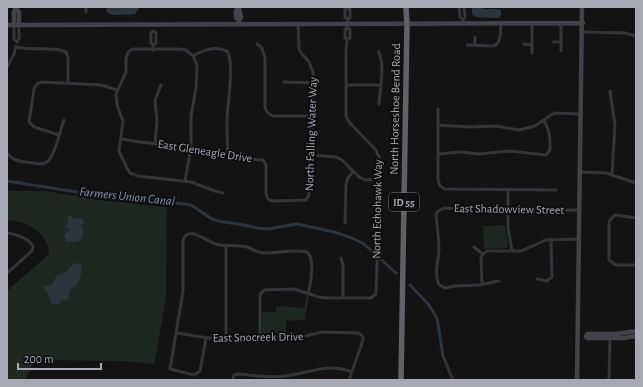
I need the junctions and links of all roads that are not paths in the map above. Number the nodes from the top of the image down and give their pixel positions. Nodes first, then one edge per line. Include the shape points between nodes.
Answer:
1 (86, 7) edge
2 (239, 7) edge
3 (406, 7) edge
4 (459, 7) edge
5 (464, 7) edge
6 (582, 7) edge
7 (16, 8) edge
8 (348, 8) edge
9 (86, 12) dead end
10 (239, 22) junction
11 (463, 22) junction
12 (298, 24) junction
13 (407, 24) junction
14 (500, 24) junction
15 (532, 24) junction
16 (561, 24) junction
17 (583, 24) junction
18 (7, 25) edge
19 (16, 25) junction
20 (153, 25) junction
21 (348, 27) junction
22 (583, 32) junction
23 (636, 36) edge
24 (475, 37) dead end
25 (553, 42) dead end
26 (561, 42) junction
27 (257, 44) dead end
28 (524, 44) dead end
29 (467, 45) dead end
30 (475, 45) junction
31 (532, 45) junction
32 (16, 47) junction
33 (153, 50) junction
34 (560, 51) dead end
35 (379, 52) dead end
36 (532, 53) dead end
37 (193, 56) junction
38 (7, 67) edge
39 (284, 82) dead end
40 (68, 83) junction
41 (313, 83) junction
42 (160, 85) dead end
43 (346, 85) junction
44 (381, 85) junction
45 (117, 90) junction
46 (610, 91) dead end
47 (379, 104) dead end
48 (438, 109) dead end
49 (581, 114) junction
50 (312, 116) junction
51 (64, 120) dead end
52 (544, 120) junction
53 (438, 125) junction
54 (59, 135) junction
55 (121, 138) junction
56 (155, 144) junction
57 (191, 147) junction
58 (7, 153) edge
59 (438, 154) junction
60 (227, 155) junction
61 (310, 155) junction
62 (354, 172) junction
63 (581, 172) junction
64 (612, 174) junction
65 (380, 179) junction
66 (185, 181) junction
67 (636, 183) edge
68 (508, 190) junction
69 (556, 190) dead end
70 (223, 193) dead end
71 (268, 199) joint
72 (508, 209) junction
73 (580, 210) junction
74 (636, 218) edge
75 (346, 223) dead end
76 (7, 233) edge
77 (551, 239) junction
78 (580, 239) junction
79 (226, 246) junction
80 (474, 247) dead end
81 (512, 251) junction
82 (483, 254) junction
83 (341, 258) dead end
84 (636, 265) edge
85 (7, 273) edge
86 (537, 279) dead end
87 (499, 282) dead end
88 (482, 285) junction
89 (308, 293) junction
90 (343, 298) junction
91 (636, 331) edge
92 (177, 332) junction
93 (578, 336) junction
94 (636, 336) edge
95 (610, 337) junction
96 (206, 338) junction
97 (226, 338) junction
98 (260, 338) junction
99 (352, 372) junction
100 (232, 380) edge
101 (349, 380) edge
102 (400, 380) edge
103 (577, 380) edge
104 (609, 380) edge

1 - 9 street
2 - 10 street
3 - 13 highway, North Horseshoe Bend Road / ID 55
4 - 11 street
5 - 11 street
6 - 17 street
7 - 19 street via 19,12
8 - 21 street, North Echohawk Way via 345,10
10 - 12 street
10 - 20 street
11 - 13 street
11 - 14 street
12 - 21 street
12 - 41 street, North Falling Water Way via 299,49 312,67
13 - 21 street
13 - 102 highway, North Horseshoe Bend Road / ID 55
14 - 15 street
14 - 30 street via 498,44
15 - 16 street
15 - 31 street
16 - 17 street
16 - 26 street
17 - 22 street
18 - 19 street
19 - 20 street
19 - 32 street via 19,39
20 - 33 street via 153,31 156,33
21 - 43 street, North Echohawk Way via 345,30
22 - 23 street via 625,33
22 - 49 street
24 - 30 street
25 - 26 street
26 - 34 street
27 - 50 street via 265,55 265,108 268,113 273,116
28 - 31 street
29 - 30 street
31 - 36 street
32 - 38 street
32 - 40 street via 66,52
33 - 37 street via 183,50
33 - 45 street via 130,50 126,54 126,72
35 - 44 street
37 - 57 street via 197,65 191,116
37 - 60 street via 204,50 222,49 227,51 230,58 230,96 226,121 229,146
39 - 41 street
40 - 45 street via 104,85
40 - 54 street via 42,82 34,89 29,122 34,127
41 - 50 street, North Falling Water Way
42 - 56 street via 155,100
43 - 44 street
43 - 65 street, North Echohawk Way via 347,119 377,152
44 - 47 street
45 - 55 street via 117,102 123,121
46 - 64 street via 615,125
48 - 53 street
49 - 52 street via 555,113
49 - 63 street
50 - 61 street, North Falling Water Way
51 - 54 street
52 - 53 street via 535,126 519,130 496,126
52 - 59 street via 550,134 550,150 544,155 510,151
53 - 59 street
54 - 58 street via 53,153 44,163 18,161
55 - 56 street, East Gleneagle Drive
55 - 66 street via 120,151 130,173
56 - 57 street, East Gleneagle Drive
57 - 60 street, East Gleneagle Drive
57 - 66 street
59 - 68 street via 438,179 440,186 445,189
60 - 71 street, East Gleneagle Drive via 265,161
61 - 62 street via 336,157
61 - 71 street, North Falling Water Way via 308,199
62 - 65 street via 362,179
62 - 75 street via 346,184
63 - 64 street
63 - 73 street
64 - 67 street
65 - 90 street, North Echohawk Way via 375,296
66 - 70 street
68 - 69 street
68 - 72 street
72 - 73 street, East Shadowview Street
72 - 81 street
72 - 88 street, East Shadowview Street via 444,208 436,215 439,252 436,271 439,285 445,288
73 - 78 street
74 - 84 street via 618,215 612,217 609,223 611,262 616,265
76 - 85 street via 30,242 33,246 32,251
77 - 78 street
77 - 81 street via 520,251
77 - 86 street via 552,277 547,281
78 - 93 street
79 - 89 street via 248,248 263,253 305,251 311,256 311,282
79 - 92 street via 210,242 194,233 184,236 183,291
79 - 97 street
80 - 82 street
81 - 82 street via 487,251
82 - 88 street
83 - 90 street
87 - 88 street
89 - 90 street
89 - 98 street via 294,289 262,291
91 - 95 street
92 - 96 street, East Snocreek Drive
92 - 96 street via 170,369 194,374 200,371
93 - 95 street via 587,334
93 - 103 street
94 - 95 street
95 - 104 street
96 - 97 street, East Snocreek Drive
97 - 98 street, East Snocreek Drive
98 - 99 street, East Snocreek Drive via 304,338 322,332 356,332 363,340
99 - 100 street via 321,368 282,377 238,374 234,375
99 - 101 street

